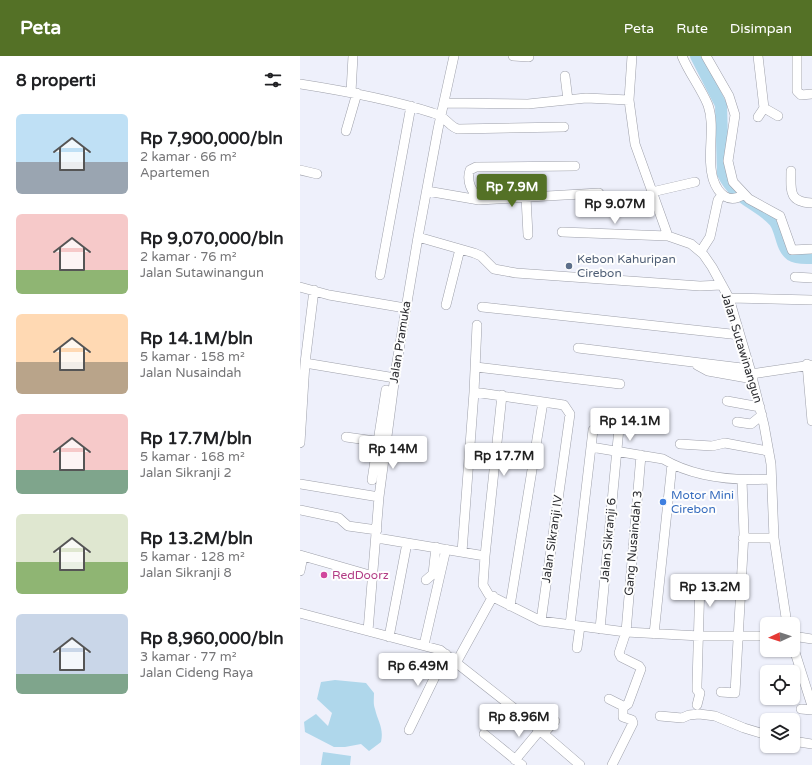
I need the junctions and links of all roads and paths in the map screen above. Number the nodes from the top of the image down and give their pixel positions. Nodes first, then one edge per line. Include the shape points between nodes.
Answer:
1 (353, 56) edge
2 (454, 56) edge
3 (513, 56) edge
4 (632, 56) edge
5 (682, 56) edge
6 (706, 56) edge
7 (758, 56) edge
8 (797, 56) edge
9 (529, 57) dead end
10 (565, 76) dead end
11 (300, 84) edge
12 (354, 92) junction
13 (812, 94) edge
14 (568, 100) junction
15 (629, 100) junction
16 (444, 103) junction
17 (411, 106) junction
18 (764, 108) junction
19 (442, 115) junction
20 (778, 116) dead end
21 (758, 117) dead end
22 (564, 127) dead end
23 (346, 131) dead end
24 (575, 166) dead end
25 (300, 170) edge
26 (791, 171) dead end
27 (317, 174) dead end
28 (695, 182) dead end
29 (426, 191) junction
30 (652, 192) junction
31 (599, 193) dead end
32 (722, 195) junction
33 (526, 197) junction
34 (740, 197) junction
35 (479, 200) junction
36 (812, 203) edge
37 (562, 232) dead end
38 (528, 235) dead end
39 (668, 236) junction
40 (418, 237) junction
41 (460, 249) junction
42 (812, 249) edge
43 (701, 251) junction
44 (380, 275) dead end
45 (795, 277) dead end
46 (812, 278) edge
47 (722, 285) junction
48 (300, 287) edge
49 (314, 290) junction
50 (729, 298) junction
51 (812, 300) edge
52 (446, 306) dead end
53 (482, 307) dead end
54 (405, 308) junction
55 (477, 325) dead end
56 (740, 335) junction
57 (578, 348) dead end
58 (305, 363) junction
59 (809, 364) edge
60 (476, 367) junction
61 (751, 374) junction
62 (395, 378) junction
63 (620, 384) dead end
64 (386, 390) dead end
65 (474, 392) junction
66 (502, 395) junction
67 (727, 401) dead end
68 (543, 402) junction
69 (761, 411) junction
70 (812, 421) edge
71 (738, 422) dead end
72 (618, 428) dead end
73 (593, 430) dead end
74 (346, 437) dead end
75 (382, 442) junction
76 (300, 443) edge
77 (680, 444) dead end
78 (591, 447) junction
79 (768, 450) junction
80 (616, 451) junction
81 (640, 454) junction
82 (672, 464) junction
83 (771, 479) junction
84 (372, 480) dead end
85 (742, 480) junction
86 (300, 484) edge
87 (379, 497) junction
88 (300, 510) edge
89 (377, 534) junction
90 (743, 538) junction
91 (774, 538) junction
92 (407, 543) junction
93 (436, 547) junction
94 (446, 549) junction
95 (462, 552) junction
96 (302, 555) edge
97 (485, 556) junction
98 (300, 571) edge
99 (372, 576) junction
100 (426, 580) dead end
101 (700, 581) dead end
102 (493, 596) junction
103 (510, 606) junction
104 (300, 613) edge
105 (786, 617) edge
106 (541, 621) junction
107 (570, 625) junction
108 (580, 626) junction
109 (600, 629) junction
110 (368, 631) junction
111 (626, 632) junction
112 (654, 634) junction
113 (389, 636) junction
114 (700, 636) junction
115 (737, 636) junction
116 (760, 636) edge
117 (800, 637) edge
118 (812, 640) edge
119 (424, 646) junction
120 (577, 648) dead end
121 (446, 654) junction
122 (796, 657) edge
123 (456, 663) junction
124 (802, 679) junction
125 (812, 679) edge
126 (721, 692) dead end
127 (610, 699) dead end
128 (698, 704) dead end
129 (812, 706) edge
130 (624, 707) junction
131 (801, 709) dead end
132 (812, 710) edge
133 (660, 716) dead end
134 (555, 721) dead end
135 (409, 730) dead end
136 (542, 732) junction
137 (760, 733) edge
138 (484, 734) dead end
139 (800, 742) edge
140 (812, 744) edge
141 (516, 761) edge
142 (506, 765) edge
143 (580, 765) edge
144 (612, 765) edge

1 - 12 street
2 - 16 street, Jalan Pramuka
3 - 9 street
4 - 15 street
5 - 32 street via 707,105 714,179
6 - 34 street via 734,108 736,121 730,144 729,170
7 - 18 street
8 - 13 street via 797,91 801,95
10 - 14 street
11 - 12 street
12 - 17 street
12 - 23 street
14 - 15 street
14 - 16 street via 528,104
15 - 30 street via 635,144
16 - 19 street, Jalan Pramuka
17 - 19 street
17 - 44 street
18 - 20 street
18 - 21 street
19 - 22 street via 458,129
19 - 29 street, Jalan Pramuka
24 - 35 street via 476,167 470,170 468,176 472,191
25 - 27 street
26 - 36 street via 791,193 800,202
28 - 30 street
29 - 35 street
29 - 40 street, Jalan Pramuka
30 - 39 street
31 - 33 street
32 - 34 street via 731,200
32 - 43 street via 718,200 708,242
33 - 35 street
33 - 38 street
34 - 42 street via 780,216 792,250
37 - 39 street, Jalan Sutawinangun
39 - 43 street, Jalan Sutawinangun via 691,244
40 - 41 street
40 - 54 street, Jalan Pramuka
41 - 47 street via 481,256 494,269 516,273 700,286
41 - 52 street
43 - 47 street, Jalan Sutawinangun
45 - 46 street
47 - 50 street, Jalan Sutawinangun
48 - 49 street
49 - 54 street
49 - 58 street
50 - 51 street
50 - 56 street, Jalan Sutawinangun
53 - 56 street
54 - 62 street, Jalan Pramuka
55 - 60 street
56 - 61 street, Jalan Sutawinangun
57 - 61 street via 694,362 708,371
58 - 62 street
58 - 76 street
59 - 61 street
59 - 70 street
60 - 63 street
60 - 65 street
61 - 69 street, Jalan Sutawinangun
62 - 75 street, Jalan Pramuka
64 - 75 street
65 - 66 street
65 - 95 street
66 - 68 street
66 - 97 street
67 - 69 street
68 - 103 street
68 - 106 street, Jalan Sikranji IV via 564,405 570,414
69 - 71 street via 751,424
69 - 79 street, Jalan Sutawinangun
72 - 80 street, Jalan Sikranji 6
73 - 78 street
74 - 75 street
75 - 84 street
75 - 87 street, Jalan Pramuka
77 - 79 street via 712,446 725,443
78 - 80 street
78 - 107 street
79 - 83 street, Jalan Sutawinangun
80 - 81 street
80 - 109 street, Jalan Sikranji 6
81 - 82 street via 663,459
81 - 111 street, Gang Nusaindah 3
82 - 85 street via 700,474
82 - 112 street
83 - 85 street
83 - 91 street, Jalan Sutawinangun
85 - 90 street
86 - 87 street
87 - 89 street, Jalan Pramuka
88 - 89 street via 339,518 348,526
89 - 92 street
89 - 99 street, Jalan Pramuka
90 - 91 street
90 - 115 street
91 - 105 street, Jalan Sutawinangun
92 - 93 street
92 - 113 street
93 - 94 street
93 - 100 street via 433,574
94 - 95 street
94 - 119 street
95 - 97 street
96 - 98 street
96 - 99 street
97 - 102 street via 484,586
99 - 110 street, Jalan Pramuka
101 - 114 street
102 - 103 street
102 - 123 street
103 - 106 street
104 - 110 street
106 - 107 street
107 - 108 street
108 - 109 street
108 - 120 street
109 - 111 street
110 - 113 street
111 - 112 street
111 - 130 street, Gang Nusaindah 3 via 620,656 641,669 628,704
112 - 114 street
113 - 119 street
114 - 115 street
114 - 128 street
115 - 116 street
115 - 126 street via 734,693
117 - 118 street
119 - 121 street
121 - 123 street
121 - 135 street
122 - 124 street
123 - 136 street
124 - 125 street
124 - 129 street
127 - 130 street
130 - 144 street via 623,717 632,720 633,724
131 - 132 street
133 - 137 street via 715,716
134 - 136 street
136 - 141 street
136 - 143 street
138 - 141 street
139 - 140 street
141 - 142 street

